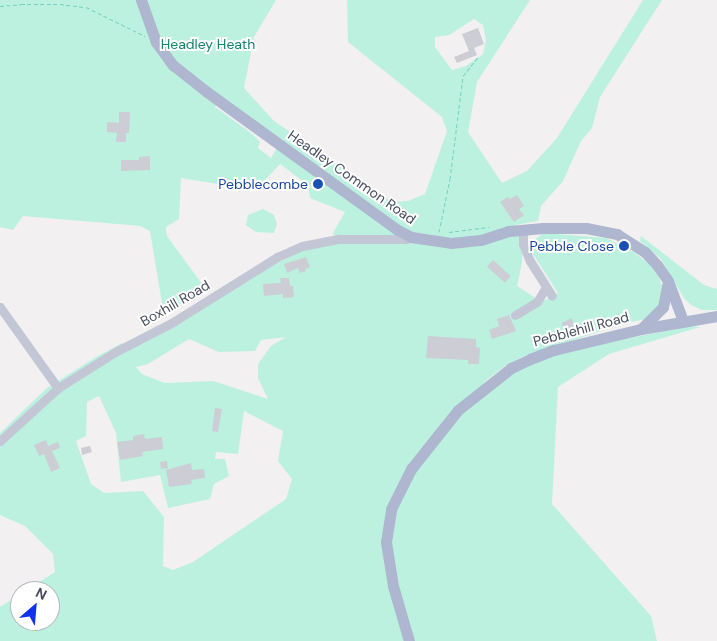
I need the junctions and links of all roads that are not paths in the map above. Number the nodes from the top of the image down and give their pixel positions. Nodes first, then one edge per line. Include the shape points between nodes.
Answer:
1 (141, 0) edge
2 (388, 224) junction
3 (523, 229) junction
4 (411, 237) junction
5 (386, 239) junction
6 (668, 281) junction
7 (546, 287) junction
8 (552, 296) dead end
9 (0, 308) edge
10 (515, 315) dead end
11 (717, 316) edge
12 (683, 321) junction
13 (642, 329) junction
14 (58, 388) junction
15 (0, 441) edge
16 (409, 641) edge

1 - 2 main road, Headley Common Road via 156,42 173,65
2 - 4 main road, Headley Common Road
2 - 5 street
3 - 4 main road, Headley Common Road via 468,242 436,242
3 - 6 main road, Headley Common Road via 586,228 617,234 645,252
3 - 7 street via 523,244
4 - 5 street, Boxhill Road
5 - 14 street, Boxhill Road via 340,239 302,246 277,256 173,322 115,352
6 - 12 main road, Headley Common Road
6 - 13 main road via 663,307
7 - 8 street
7 - 10 street via 537,302
9 - 14 street
11 - 12 main road, Pebblehill Road
12 - 13 main road, Pebblehill Road
13 - 16 main road, Pebblehill Road via 554,350 511,368 458,410 411,469 391,509 386,542 393,586
14 - 15 street, Boxhill Road

